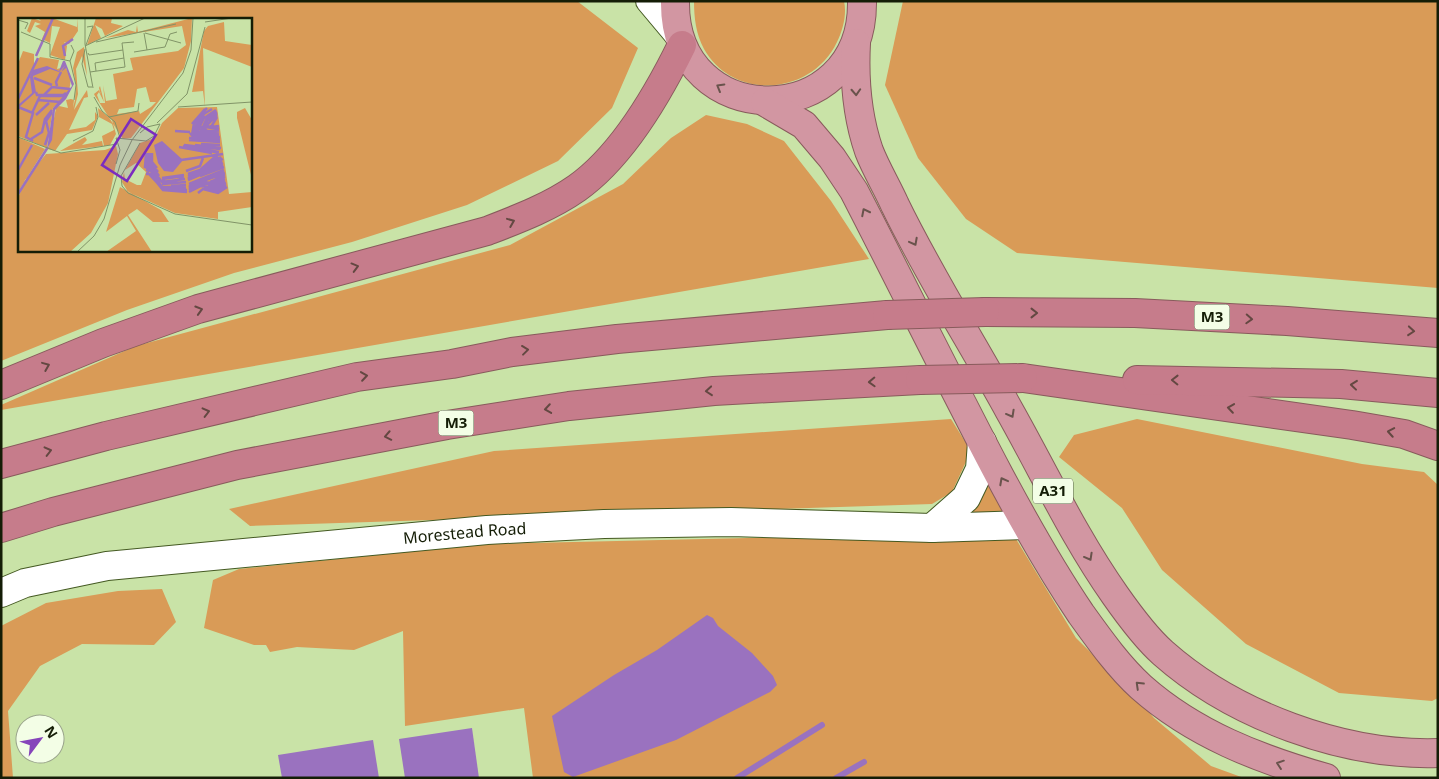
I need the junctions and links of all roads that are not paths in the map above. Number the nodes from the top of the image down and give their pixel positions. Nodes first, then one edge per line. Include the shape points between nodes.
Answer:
1 (648, 1) edge
2 (675, 1) edge
3 (862, 1) edge
4 (680, 41) junction
5 (856, 43) junction
6 (765, 102) junction
7 (1438, 333) edge
8 (1023, 378) junction
9 (1, 385) edge
10 (1438, 393) edge
11 (982, 442) junction
12 (1438, 446) edge
13 (1, 464) edge
14 (1026, 524) junction
15 (1, 528) edge
16 (932, 528) junction
17 (1, 593) edge
18 (1438, 753) edge
19 (1326, 778) edge

1 - 4 street
2 - 4 highway via 674,17
3 - 5 highway
6 -> 4 highway via 739,97 715,86 696,68
9 -> 4 highway via 198,309 487,231 525,216 577,188 598,170 629,135 651,102 671,68
5 - 6 highway via 829,80 788,100
5 -> 18 highway, A31 via 857,107 870,152 913,242 1094,565 1127,612 1162,651 1204,684 1247,709 1293,728 1346,743 1391,751
11 -> 6 highway, A31 via 854,191 804,125
13 -> 7 highway, M3, bridge via 124,431 356,377 617,339 886,315 985,312 1135,313
10 -> 8 highway, M3 via 1341,384
12 -> 8 highway, M3 via 1404,434 1352,425
8 -> 15 highway, M3, bridge via 807,385 569,406 447,425 237,465
14 -> 11 highway, A31
11 - 16 street via 980,469 966,498
14 - 16 street, Morestead Road
19 -> 14 highway, A31 via 1280,765 1229,744 1180,718 1140,686 1101,642
16 - 17 street, Morestead Road via 731,522 487,530 107,566 25,583

